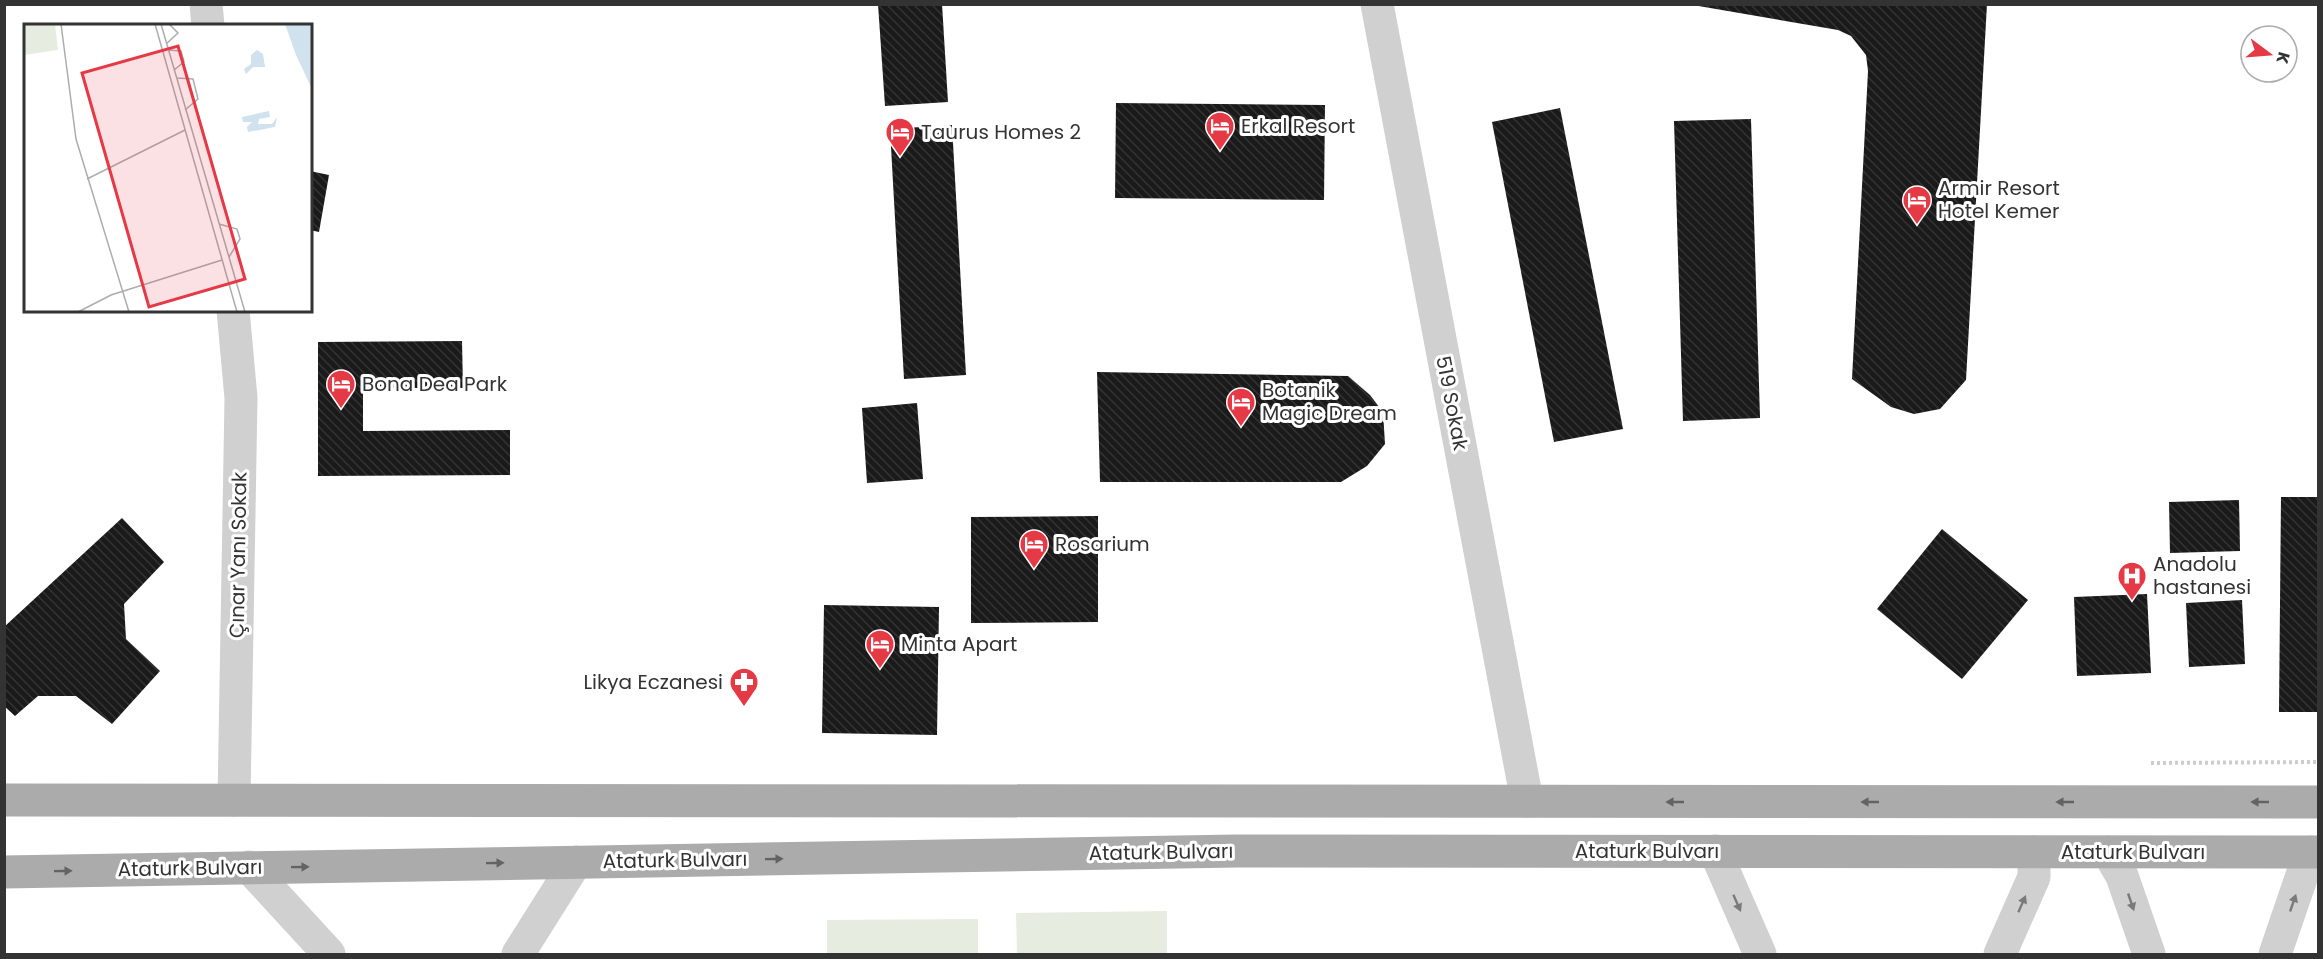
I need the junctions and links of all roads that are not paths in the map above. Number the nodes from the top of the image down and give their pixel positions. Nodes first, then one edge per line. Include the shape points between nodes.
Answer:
1 (206, 4) edge
2 (1377, 4) edge
3 (208, 24) edge
4 (233, 312) edge
5 (4, 800) edge
6 (234, 800) junction
7 (1527, 801) junction
8 (2032, 802) junction
9 (2319, 802) edge
10 (1715, 851) junction
11 (2034, 852) junction
12 (2108, 852) junction
13 (2314, 852) edge
14 (576, 862) junction
15 (249, 867) junction
16 (4, 872) edge
17 (329, 954) edge
18 (518, 954) edge
19 (1760, 954) edge
20 (2000, 954) edge
21 (2149, 954) edge
22 (2276, 954) edge

1 - 3 street
2 - 7 street, 519 Sokak
4 - 6 street, Çınar Yanı Sokak via 241,398
5 - 6 main road
6 - 7 main road
8 -> 7 main road
9 -> 8 main road
8 - 11 main road
10 - 11 main road, Ataturk Bulvarı
14 -> 10 main road, Ataturk Bulvarı via 1237,851
10 -> 19 street
11 - 12 main road, Ataturk Bulvarı
20 -> 11 street via 2034,877
12 - 13 main road, Ataturk Bulvarı
12 -> 21 street via 2122,876
22 -> 13 street
15 -> 14 main road, Ataturk Bulvarı
14 - 18 street
16 -> 15 main road, Ataturk Bulvarı
15 - 17 street

